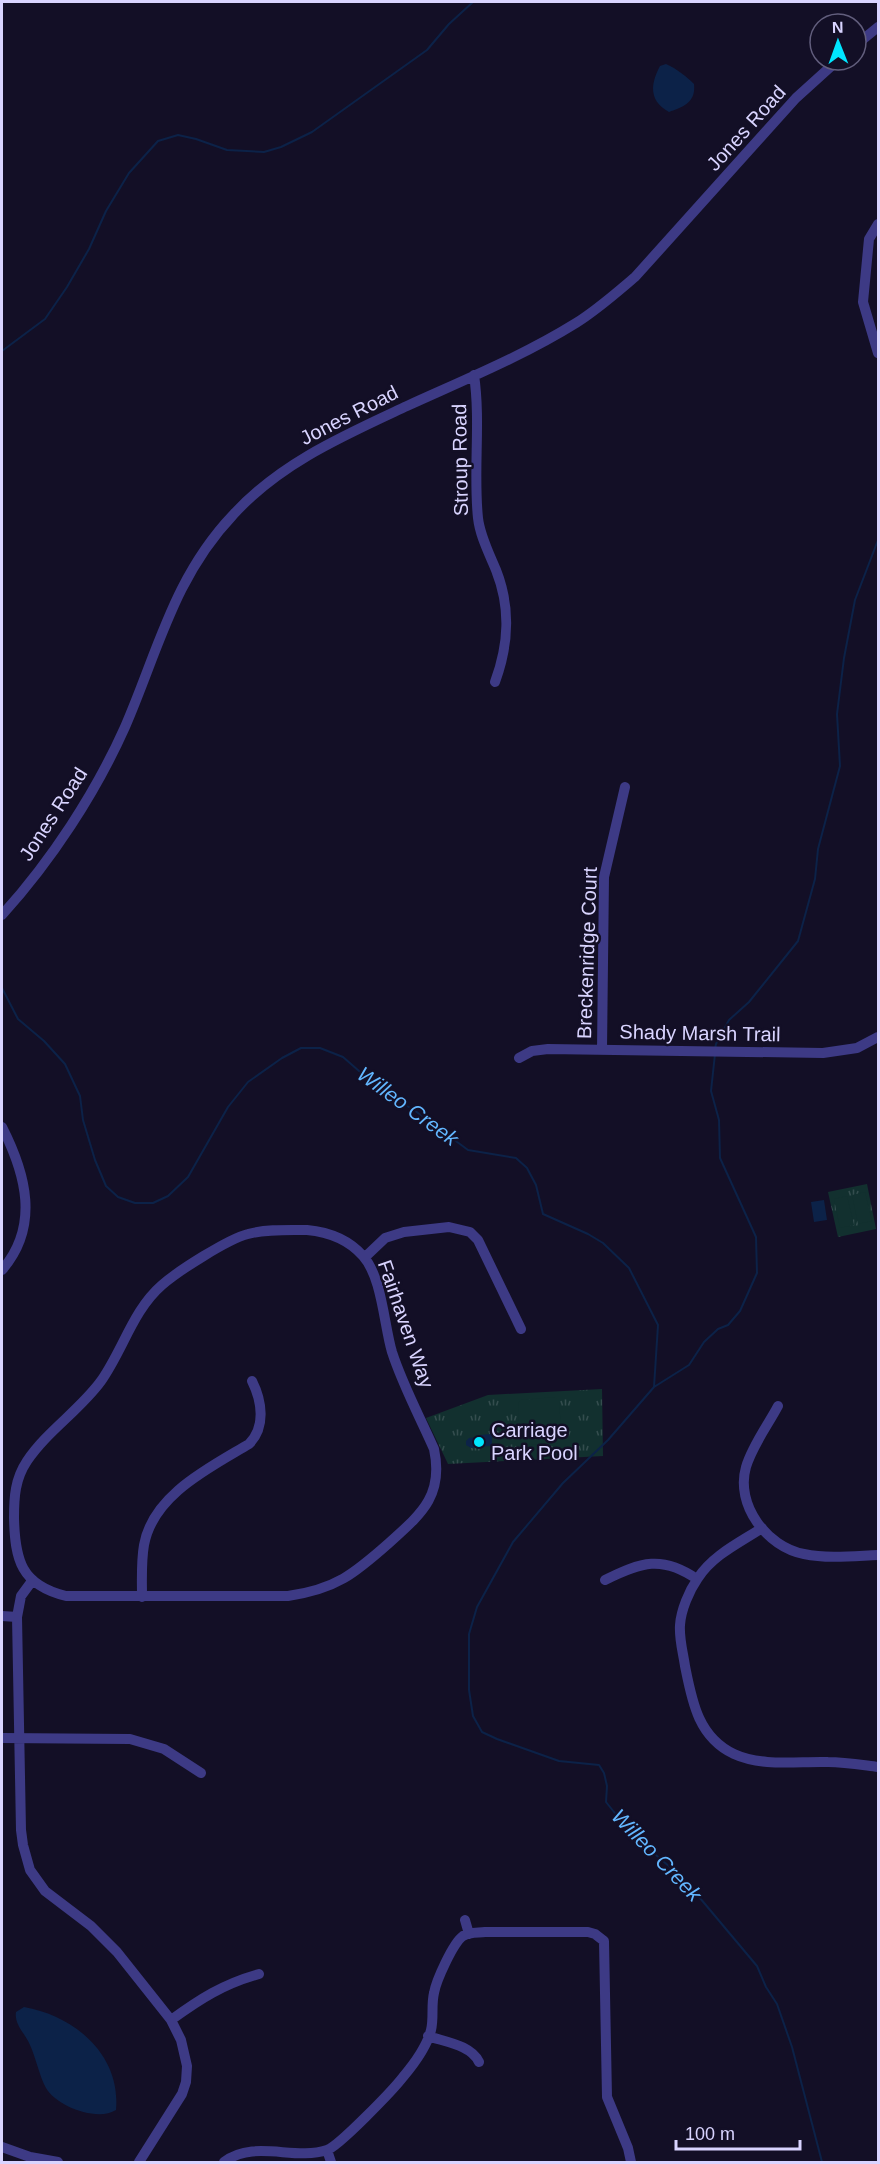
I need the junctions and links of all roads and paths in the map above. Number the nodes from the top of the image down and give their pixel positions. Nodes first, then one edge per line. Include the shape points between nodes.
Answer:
1 (825, 72) edge
2 (879, 224) edge
3 (879, 353) edge
4 (474, 375) junction
5 (495, 682) dead end
6 (625, 787) dead end
7 (2, 915) edge
8 (879, 1037) edge
9 (602, 1050) junction
10 (519, 1058) dead end
11 (2, 1127) edge
12 (364, 1257) junction
13 (2, 1270) edge
14 (521, 1329) dead end
15 (252, 1381) dead end
16 (778, 1406) dead end
17 (762, 1528) junction
18 (879, 1555) edge
19 (697, 1579) junction
20 (605, 1580) dead end
21 (32, 1581) junction
22 (142, 1596) junction
23 (2, 1616) edge
24 (16, 1617) junction
25 (2, 1738) edge
26 (19, 1738) junction
27 (879, 1767) edge
28 (201, 1773) dead end
29 (465, 1920) dead end
30 (469, 1934) junction
31 (259, 1974) dead end
32 (171, 2020) junction
33 (428, 2036) junction
34 (479, 2062) dead end
35 (2, 2147) edge
36 (327, 2150) junction
37 (58, 2163) edge
38 (139, 2163) edge
39 (224, 2163) edge
40 (331, 2163) edge
41 (631, 2163) edge

1 - 4 street, Jones Road via 796,98 635,277 562,331
2 - 3 street via 869,239 863,302
4 - 5 street, Stroup Road via 478,517 508,615
4 - 7 street, Jones Road via 306,456 266,484 231,516 180,589 125,727 93,788 43,864
6 - 9 street, Breckenridge Court via 604,877
8 - 9 street, Shady Marsh Trail via 857,1048 823,1053
9 - 10 street, Shady Marsh Trail via 548,1049
11 - 13 street via 27,1206 20,1242
12 - 14 street via 394,1234 449,1227 470,1232 478,1240
12 - 21 street, Fairhaven Way via 345,1241 320,1231 256,1232 232,1240 156,1291 142,1308 100,1382 21,1470 14,1499 15,1544 18,1558
12 - 22 street, Fairhaven Way via 374,1278 398,1369 434,1449 437,1473 433,1493 420,1515 345,1579 319,1590 288,1596
15 - 22 street via 260,1397 256,1438 182,1488 156,1514 144,1544
16 - 17 street via 744,1476 747,1505
17 - 18 street via 780,1544 802,1554
17 - 19 street via 718,1556
19 - 20 street via 675,1567 654,1563 631,1566
19 - 27 street via 682,1614 680,1637 693,1707 712,1738 732,1753 754,1760
21 - 22 street, Fairhaven Way via 66,1596
21 - 24 street via 21,1596
23 - 24 street
24 - 26 street
25 - 26 street
26 - 28 street via 138,1741 164,1749
26 - 32 street via 21,1830 30,1870 53,1900 105,1939
29 - 30 street
30 - 33 street via 458,1941 437,1981
30 - 41 street via 605,1934 607,2097
31 - 32 street via 222,1986
32 - 38 street via 184,2048 186,2082
33 - 34 street via 468,2049
33 - 36 street via 402,2079
35 - 37 street
36 - 39 street via 251,2151
36 - 40 street

